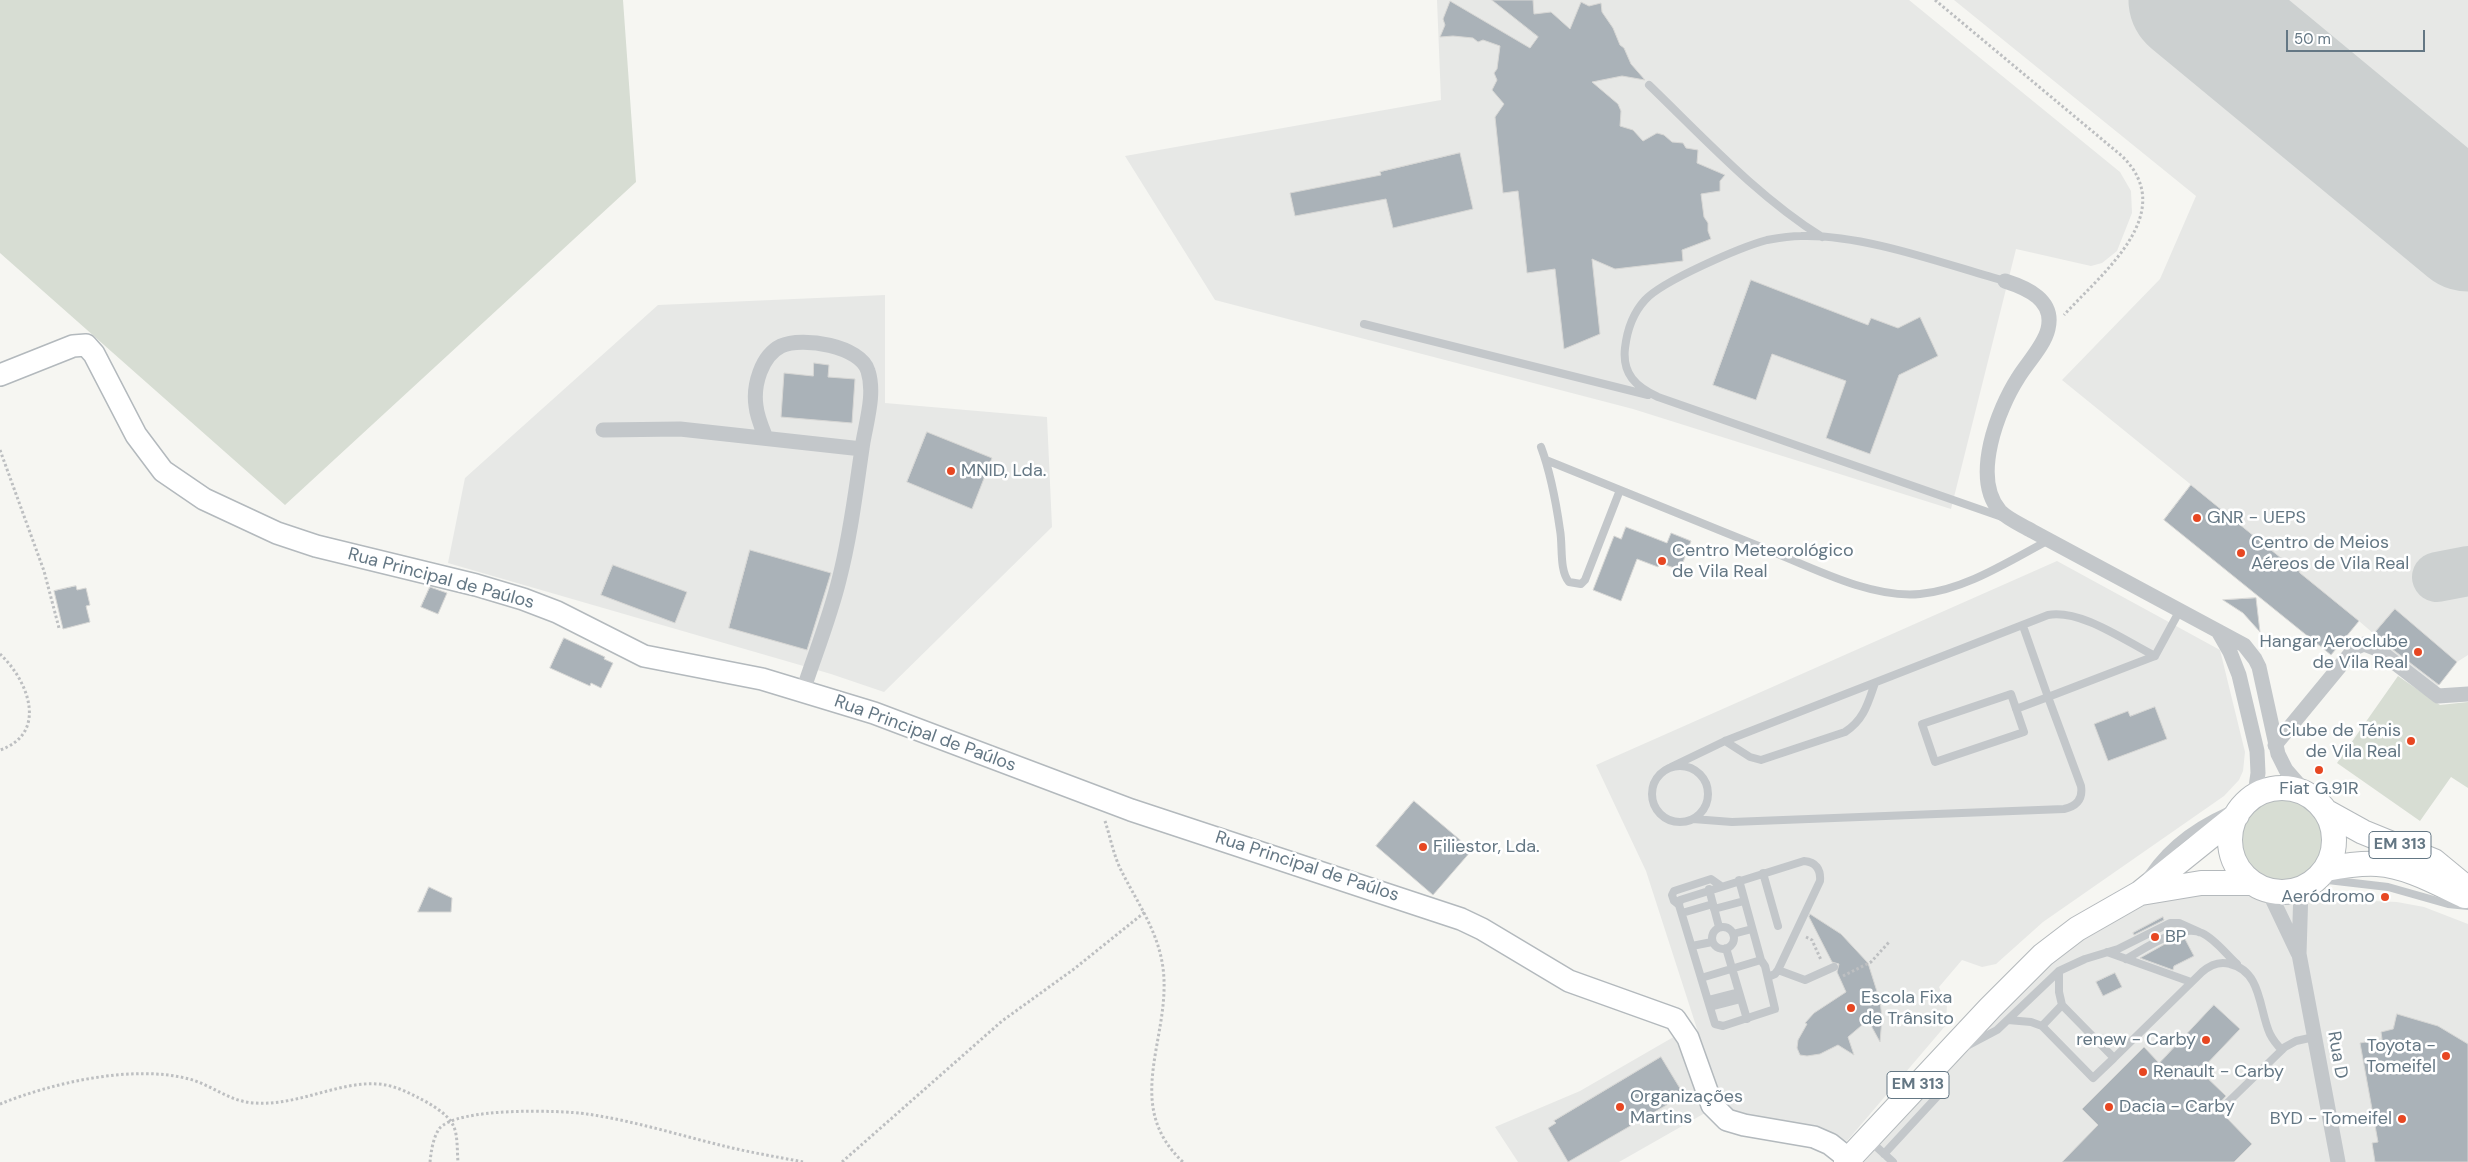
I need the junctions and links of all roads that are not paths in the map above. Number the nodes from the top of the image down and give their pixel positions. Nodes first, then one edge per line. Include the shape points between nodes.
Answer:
1 (1649, 86) dead end
2 (1822, 237) junction
3 (2005, 281) joint
4 (1364, 324) dead end
5 (0, 374) edge
6 (1670, 400) junction
7 (603, 430) dead end
8 (766, 438) junction
9 (1541, 447) dead end
10 (862, 449) junction
11 (1546, 460) junction
12 (1620, 490) junction
13 (2013, 521) junction
14 (2049, 540) junction
15 (2180, 610) junction
16 (2024, 626) junction
17 (2217, 630) junction
18 (2155, 656) junction
19 (1875, 683) junction
20 (803, 691) junction
21 (2468, 694) edge
22 (2048, 697) junction
23 (2016, 709) junction
24 (1725, 741) junction
25 (2275, 745) junction
26 (1671, 767) junction
27 (2306, 793) junction
28 (2246, 804) junction
29 (2325, 811) junction
30 (1693, 819) junction
31 (1763, 873) junction
32 (2315, 879) junction
33 (1738, 880) junction
34 (1721, 886) junction
35 (2261, 887) junction
36 (2468, 889) edge
37 (1709, 890) junction
38 (2140, 893) junction
39 (2468, 898) edge
40 (1744, 901) junction
41 (1676, 903) junction
42 (2468, 906) edge
43 (1714, 907) junction
44 (1682, 913) junction
45 (1778, 926) dead end
46 (1719, 927) junction
47 (1752, 929) junction
48 (2199, 932) junction
49 (1733, 934) junction
50 (1712, 942) junction
51 (1692, 946) junction
52 (1726, 948) junction
53 (2107, 952) junction
54 (2299, 954) junction
55 (2126, 959) junction
56 (1761, 960) junction
57 (1834, 967) dead end
58 (1732, 969) junction
59 (1778, 970) junction
60 (2059, 970) junction
61 (2243, 970) junction
62 (1768, 976) junction
63 (1701, 978) junction
64 (2191, 982) junction
65 (1740, 996) junction
66 (1709, 1004) junction
67 (2062, 1005) junction
68 (1746, 1019) junction
69 (2008, 1020) junction
70 (2042, 1026) junction
71 (1719, 1027) junction
72 (2314, 1037) junction
73 (2282, 1050) junction
74 (1947, 1054) junction
75 (2114, 1058) junction
76 (2221, 1109) dead end
77 (1876, 1146) junction
78 (1849, 1161) edge
79 (1893, 1162) edge
80 (2338, 1162) edge

1 - 2 lane via 1763,193
2 - 3 lane via 1882,248
2 - 6 lane via 1785,238 1750,246 1668,283 1644,302 1628,330 1625,365 1628,375 1640,388
3 - 13 street via 2029,289 2041,300 2048,315 2045,336 2006,399 1990,441 1988,464 1993,497 2000,510
4 - 6 lane
5 - 20 street, Rua Principal de Paúlos via 73,346 86,346 94,354 149,455 170,477 209,501 295,540 490,588 531,602 644,656 751,676
6 - 13 lane
7 - 8 street via 673,429
8 - 10 street
8 - 10 street via 755,398 757,382 767,359 779,346 817,343 854,354 866,364 871,391
9 - 11 lane
10 - 20 street via 839,580
11 - 12 lane
11 - 12 lane via 1560,528 1563,570 1565,577 1575,585 1585,580
12 - 14 lane via 1849,582 1903,594 1935,591 1969,580
13 - 14 street
14 - 15 street
15 - 17 street
15 - 18 lane
16 - 18 lane via 2048,615 2070,615
16 - 19 lane
16 - 22 lane
17 - 25 street via 2244,645 2256,659
17 - 28 street via 2236,667 2257,750 2258,773
18 - 22 lane
19 - 24 lane
19 - 24 lane via 1864,714 1854,727 1845,732 1761,760
20 - 78 street, Rua Principal de Paúlos via 892,720 1100,798 1448,914 1482,929 1570,981 1670,1016 1686,1034 1709,1098 1721,1116 1739,1124 1820,1139 1834,1146
21 - 25 street via 2438,696 2377,648 2364,644 2355,648
22 - 23 lane
22 - 30 lane via 2081,786 2080,799 2068,808 1732,822
23 - 23 lane via 2024,732 1935,762 1922,724 2011,694
24 - 26 lane
25 - 27 street via 2286,770
26 - 30 lane via 1689,767 1704,779 1708,797 1706,806
26 - 30 lane via 1662,771 1652,786 1653,806 1658,814 1675,822
27 - 28 main road, EM 313 via 2274,789
27 - 29 main road, EM 313
28 - 35 main road via 2231,830 2231,845 2234,860 2242,873
28 - 38 main road, EM 313
29 - 32 main road, EM 313 via 2332,824 2332,855
29 - 36 main road, EM 313 via 2363,832 2434,861
31 - 33 lane
31 - 45 lane
31 - 59 lane via 1804,861 1817,866 1820,873 1811,902
32 - 35 main road, EM 313 via 2285,892
32 - 39 main road, EM 313 via 2360,864 2389,865 2418,874
32 - 42 lane via 2388,887 2448,904
32 - 54 street
33 - 34 lane
33 - 40 lane
34 - 37 lane
34 - 41 lane via 1711,879 1674,890 1672,895
35 - 38 main road, EM 313 via 2201,883
35 - 54 street
37 - 41 lane via 1684,897
37 - 43 lane
38 - 74 main road, EM 313 via 2077,929 2043,955
40 - 43 lane
40 - 47 lane
41 - 44 lane
41 - 71 lane via 1710,1022
43 - 44 lane
43 - 46 lane
44 - 51 lane
46 - 49 lane via 1726,927
46 - 50 lane via 1712,935
47 - 49 lane
47 - 56 lane
48 - 53 lane via 2172,922
48 - 55 lane via 2180,932
48 - 61 lane
49 - 52 lane via 1733,941
50 - 51 lane
50 - 52 lane
51 - 63 lane
52 - 58 lane
53 - 55 lane
53 - 60 lane
54 - 72 street, Rua D
55 - 64 lane
56 - 58 lane
56 - 62 lane
57 - 59 lane via 1805,980
58 - 63 lane
58 - 65 lane
59 - 62 lane
60 - 67 lane
60 - 69 lane
61 - 64 lane via 2231,964 2218,963
61 - 73 lane via 2254,982 2269,1031
62 - 68 lane via 1776,1009
63 - 66 lane
64 - 75 lane
65 - 66 lane
65 - 68 lane
66 - 71 lane
67 - 70 lane
67 - 75 lane
68 - 71 lane
69 - 70 lane
69 - 74 lane via 1985,1038
70 - 75 lane via 2093,1078
72 - 73 lane via 2293,1042
72 - 80 street, Rua D
73 - 76 lane
74 - 77 main road, EM 313 via 1929,1073
77 - 78 main road, EM 313
77 - 79 lane

